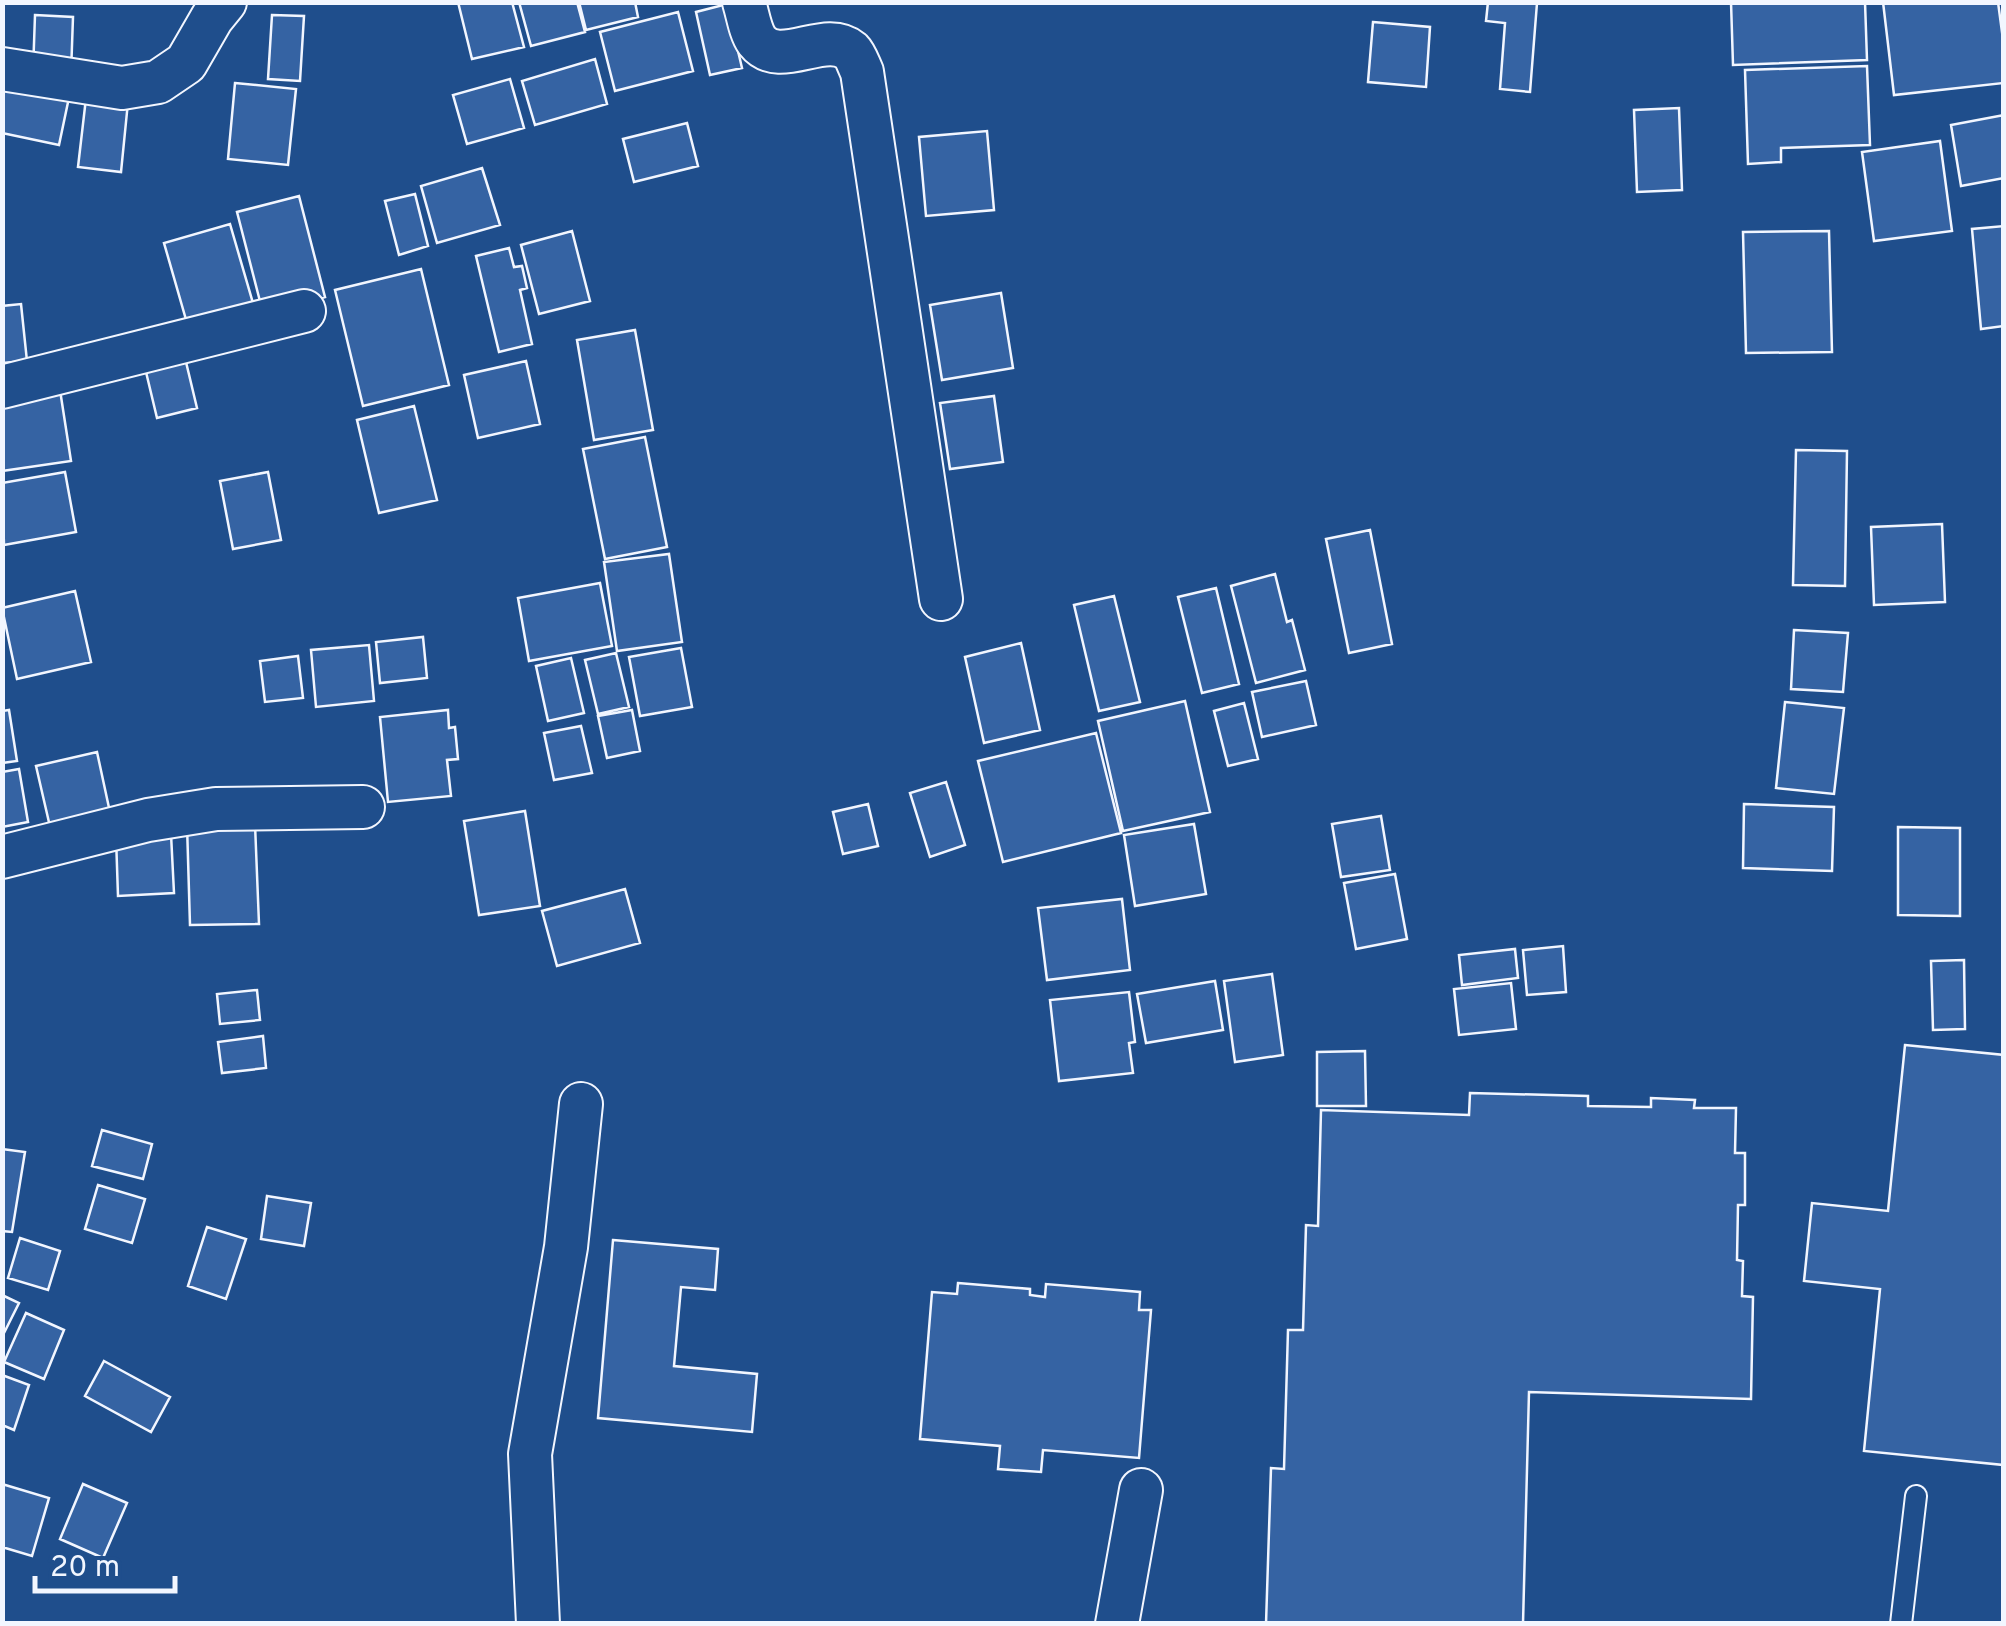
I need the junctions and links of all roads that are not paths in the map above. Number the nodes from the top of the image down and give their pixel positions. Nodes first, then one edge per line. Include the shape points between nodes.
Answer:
1 (224, 2) edge
2 (744, 2) edge
3 (2, 69) edge
4 (304, 312) dead end
5 (2, 387) edge
6 (941, 599) dead end
7 (364, 807) dead end
8 (2, 856) edge
9 (581, 1104) dead end
10 (1141, 1490) dead end
11 (1916, 1496) dead end
12 (538, 1624) edge
13 (1117, 1624) edge
14 (1901, 1624) edge

1 - 3 street via 186,64 158,82 122,88
2 - 6 street via 754,38 765,48 838,44 853,52 862,72
4 - 5 street
7 - 8 street via 216,810
9 - 12 street via 566,1247 530,1454
10 - 13 street
11 - 14 lane

